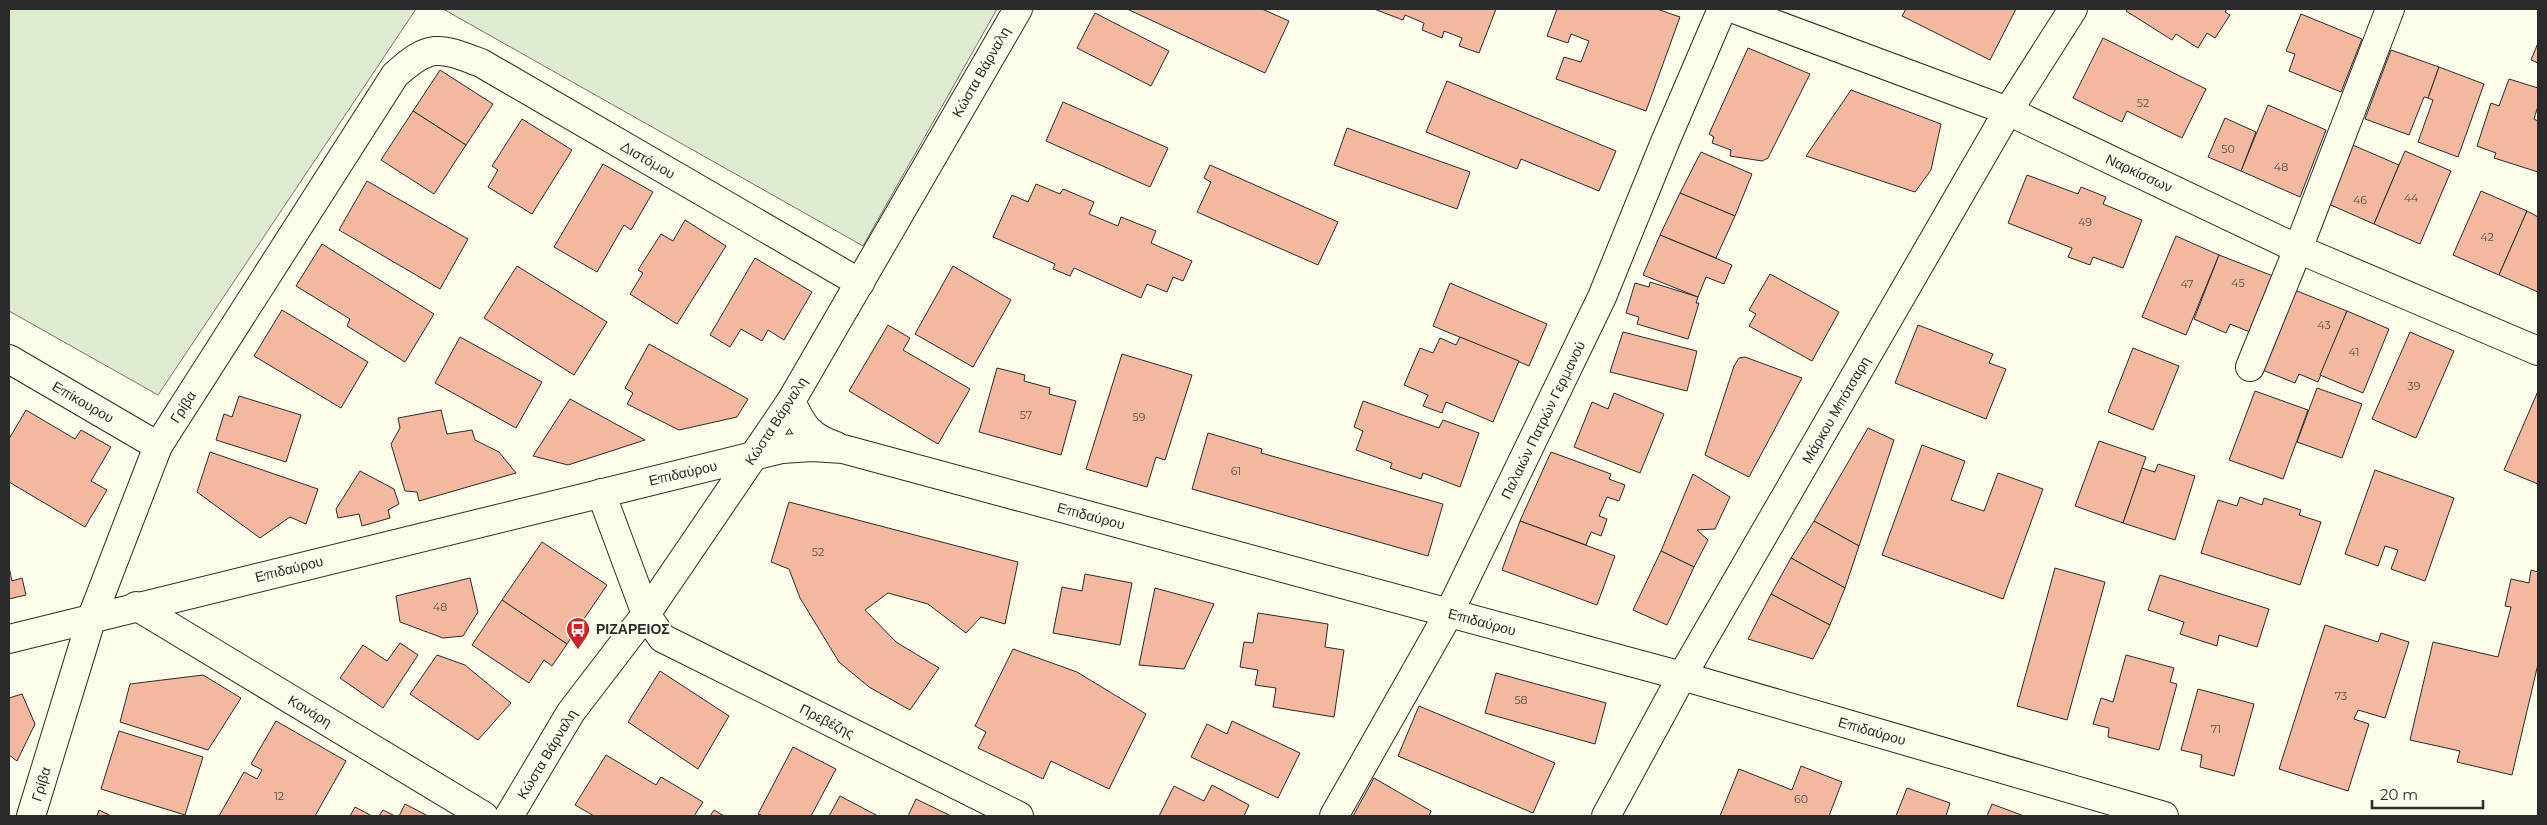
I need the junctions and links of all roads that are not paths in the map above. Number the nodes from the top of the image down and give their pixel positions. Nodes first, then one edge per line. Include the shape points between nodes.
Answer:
1 (1018, 9) edge
2 (1722, 9) edge
3 (1734, 9) edge
4 (2073, 9) edge
5 (2390, 9) edge
6 (432, 50) joint
7 (2008, 111) junction
8 (2298, 249) junction
9 (860, 283) junction
10 (2538, 351) edge
11 (9, 359) edge
12 (2250, 367) dead end
13 (792, 401) junction
14 (158, 446) junction
15 (842, 449) junction
16 (752, 457) junction
17 (601, 493) junction
18 (136, 606) junction
19 (1448, 613) junction
20 (646, 614) junction
21 (92, 617) junction
22 (9, 639) edge
23 (1682, 676) junction
24 (31, 816) edge
25 (484, 816) edge
26 (509, 816) edge
27 (1019, 816) edge
28 (1334, 816) edge
29 (1606, 816) edge
30 (2164, 816) edge

1 - 9 street, Κώστα Βάρναλη
2 - 19 street, Παλαιών Πατρών Γερμανού via 1602,297
3 - 7 street, Ναρκίσσων
4 - 7 street, Μάρκου Μπότσαρη
5 - 8 street
6 - 9 street, Διστόμου via 481,63
6 - 14 street, Γρίβα via 395,74
7 - 8 street, Ναρκίσσων
7 - 23 street, Μάρκου Μπότσαρη
8 - 10 street, Ναρκίσσων
8 - 12 street
9 - 13 street, Κώστα Βάρναλη
11 - 14 street, Επίκουρου
13 - 15 street via 801,423 819,440
13 - 16 street, Κώστα Βάρναλη
14 - 21 street, Γρίβα
15 - 16 street, Επιδαύρου via 782,449
15 - 19 street, Επιδαύρου
16 - 17 street, Επιδαύρου
16 - 20 street, Κώστα Βάρναλη
17 - 18 street, Επιδαύρου
17 - 20 street, Πρεβέζης
18 - 21 street, Επιδαύρου
18 - 25 street, Κανάρη
19 - 23 street, Επιδαύρου
19 - 28 street, Παλαιών Πατρών Γερμανού
20 - 26 street, Κώστα Βάρναλη via 571,712
20 - 27 street, Πρεβέζης via 662,638
21 - 22 street, Επιδαύρου
21 - 24 street, Γρίβα
23 - 29 street, Μάρκου Μπότσαρη
23 - 30 street, Επιδαύρου

